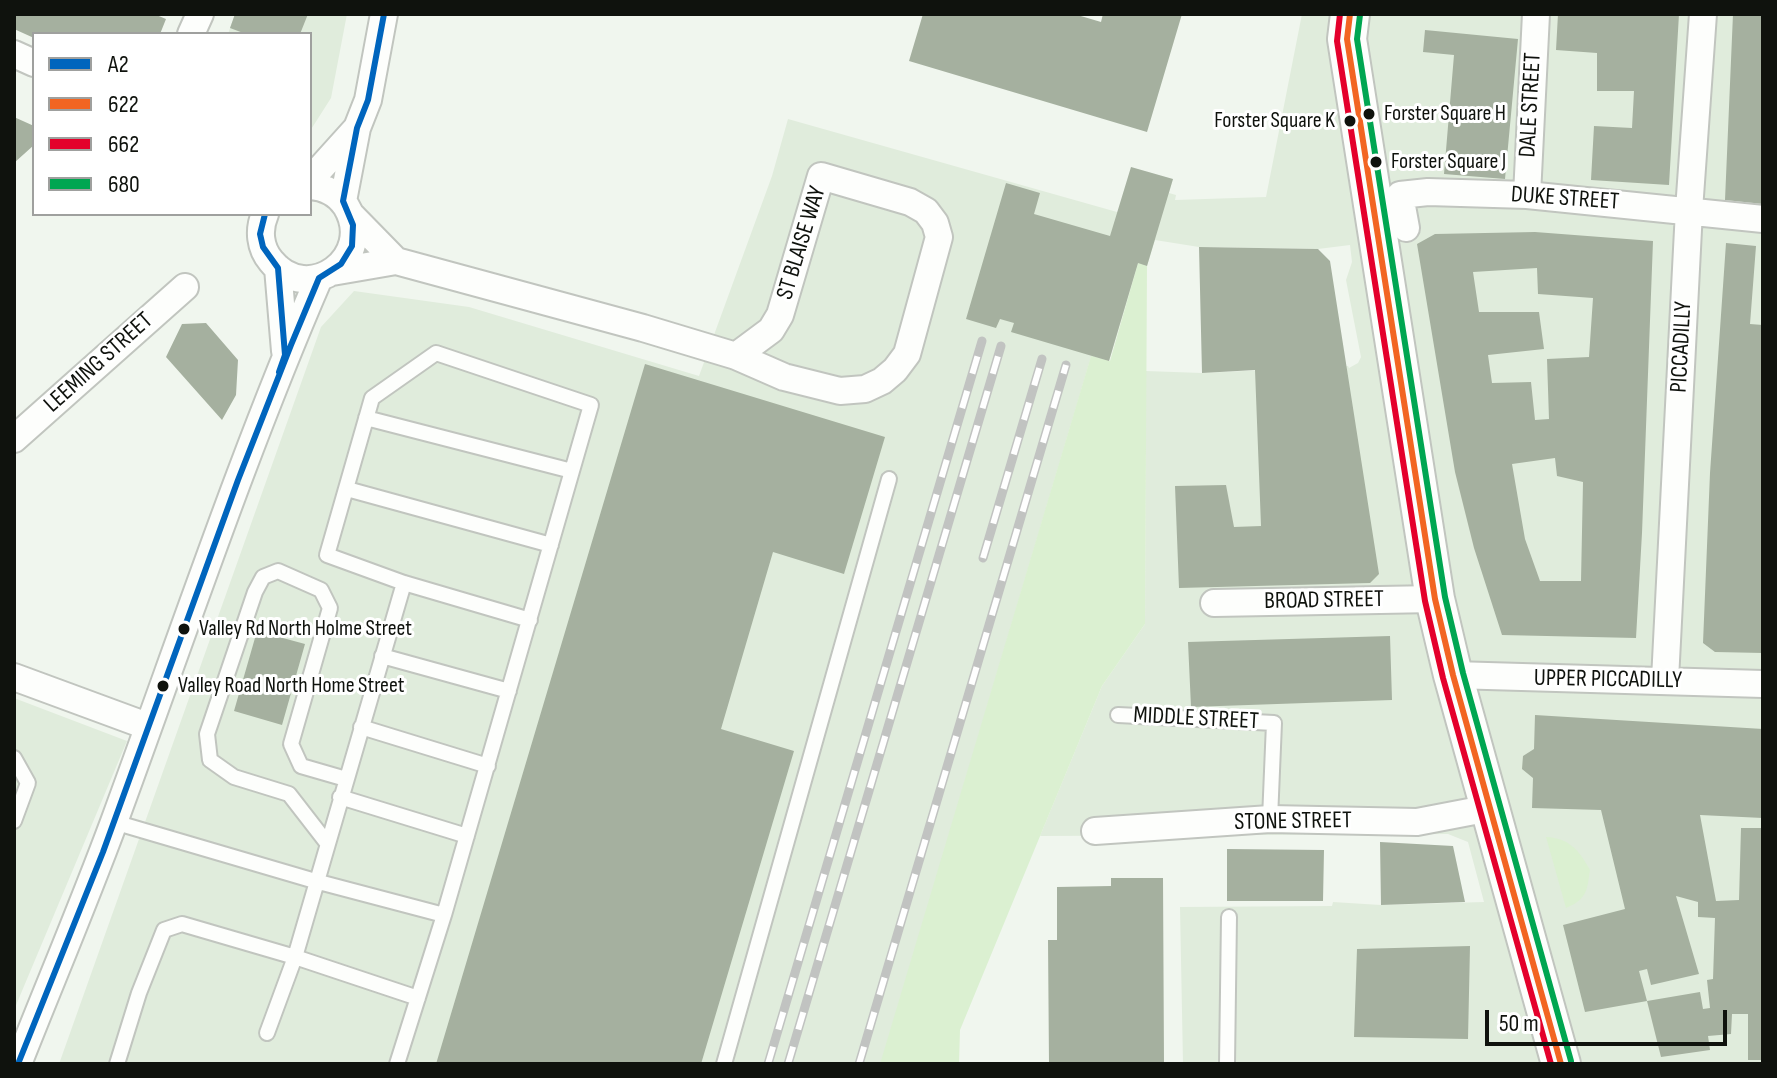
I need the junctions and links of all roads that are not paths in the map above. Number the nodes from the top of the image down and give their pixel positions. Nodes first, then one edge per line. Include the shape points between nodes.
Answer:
1 (384, 14) edge
2 (1350, 14) edge
3 (1536, 14) edge
4 (1703, 14) edge
5 (357, 128) junction
6 (312, 181) edge
7 (312, 184) edge
8 (1527, 195) junction
9 (348, 208) junction
10 (1689, 210) junction
11 (1763, 219) edge
12 (258, 221) edge
13 (1406, 228) dead end
14 (396, 261) junction
15 (278, 268) junction
16 (325, 275) junction
17 (185, 287) dead end
18 (285, 355) junction
19 (736, 356) junction
20 (366, 418) junction
21 (14, 439) edge
22 (572, 471) junction
23 (889, 479) dead end
24 (347, 489) junction
25 (551, 545) junction
26 (404, 583) junction
27 (1435, 599) junction
28 (1214, 603) dead end
29 (530, 620) junction
30 (382, 656) junction
31 (1453, 675) junction
32 (14, 677) edge
33 (1665, 680) junction
34 (1763, 684) edge
35 (509, 691) junction
36 (1118, 715) dead end
37 (147, 726) junction
38 (361, 727) junction
39 (14, 758) edge
40 (488, 766) junction
41 (346, 779) junction
42 (340, 797) junction
43 (1490, 808) junction
44 (1270, 819) junction
45 (14, 821) edge
46 (114, 822) junction
47 (1095, 831) dead end
48 (467, 836) junction
49 (327, 843) junction
50 (315, 881) junction
51 (444, 915) junction
52 (1229, 917) dead end
53 (295, 957) junction
54 (418, 998) junction
55 (267, 1033) dead end
56 (18, 1064) edge
57 (117, 1064) edge
58 (397, 1064) edge
59 (724, 1064) edge
60 (1227, 1064) edge
61 (1561, 1064) edge

1 - 5 street via 368,100
2 - 27 street via 1347,39
3 - 8 street, DALE STREET
4 - 10 street, PICCADILLY
5 - 6 street
5 - 9 street
7 - 9 street via 332,192
8 - 10 street, DUKE STREET
8 - 13 street, DUKE STREET via 1400,195
9 - 14 street
9 - 16 street via 355,231 352,248 344,262
10 - 11 street, DUKE STREET
10 - 33 street, PICCADILLY
12 - 15 street via 269,259
14 - 16 street, ST BLAISE WAY
14 - 19 street, ST BLAISE WAY
15 - 16 street via 304,279
15 - 18 street
16 - 18 street
17 - 21 street, LEEMING STREET
18 - 37 street
19 - 19 street, ST BLAISE WAY via 771,330 780,315 821,176 910,202 935,223 936,255 907,354 882,381 840,391 784,377
20 - 22 lane
20 - 22 lane via 372,398 436,353 591,405
20 - 24 lane
22 - 25 lane
23 - 59 lane
24 - 25 lane
24 - 26 lane via 327,555
25 - 29 lane
26 - 29 lane
26 - 30 lane
27 - 28 street, BROAD STREET
27 - 31 street
29 - 35 lane
30 - 35 lane
30 - 38 lane
31 - 33 street, UPPER PICCADILLY
31 - 43 street
32 - 37 street
33 - 34 street, UPPER PICCADILLY
35 - 40 lane
36 - 44 lane, MIDDLE STREET via 1274,723
37 - 46 street
38 - 40 lane
38 - 41 lane
39 - 45 lane via 28,783
40 - 48 lane
41 - 42 lane
41 - 49 lane via 301,766 291,744 330,608 321,590 278,571 263,577 255,592 207,734 210,760 234,777 289,794
42 - 48 lane
42 - 49 lane
43 - 44 street, STONE STREET via 1417,822
43 - 61 street
44 - 47 street, STONE STREET
46 - 50 lane
46 - 56 street
48 - 51 lane
49 - 50 lane
50 - 51 lane
50 - 53 lane
51 - 54 lane
52 - 60 lane
53 - 54 lane
53 - 55 lane
53 - 57 lane via 182,924 164,930
54 - 58 lane

